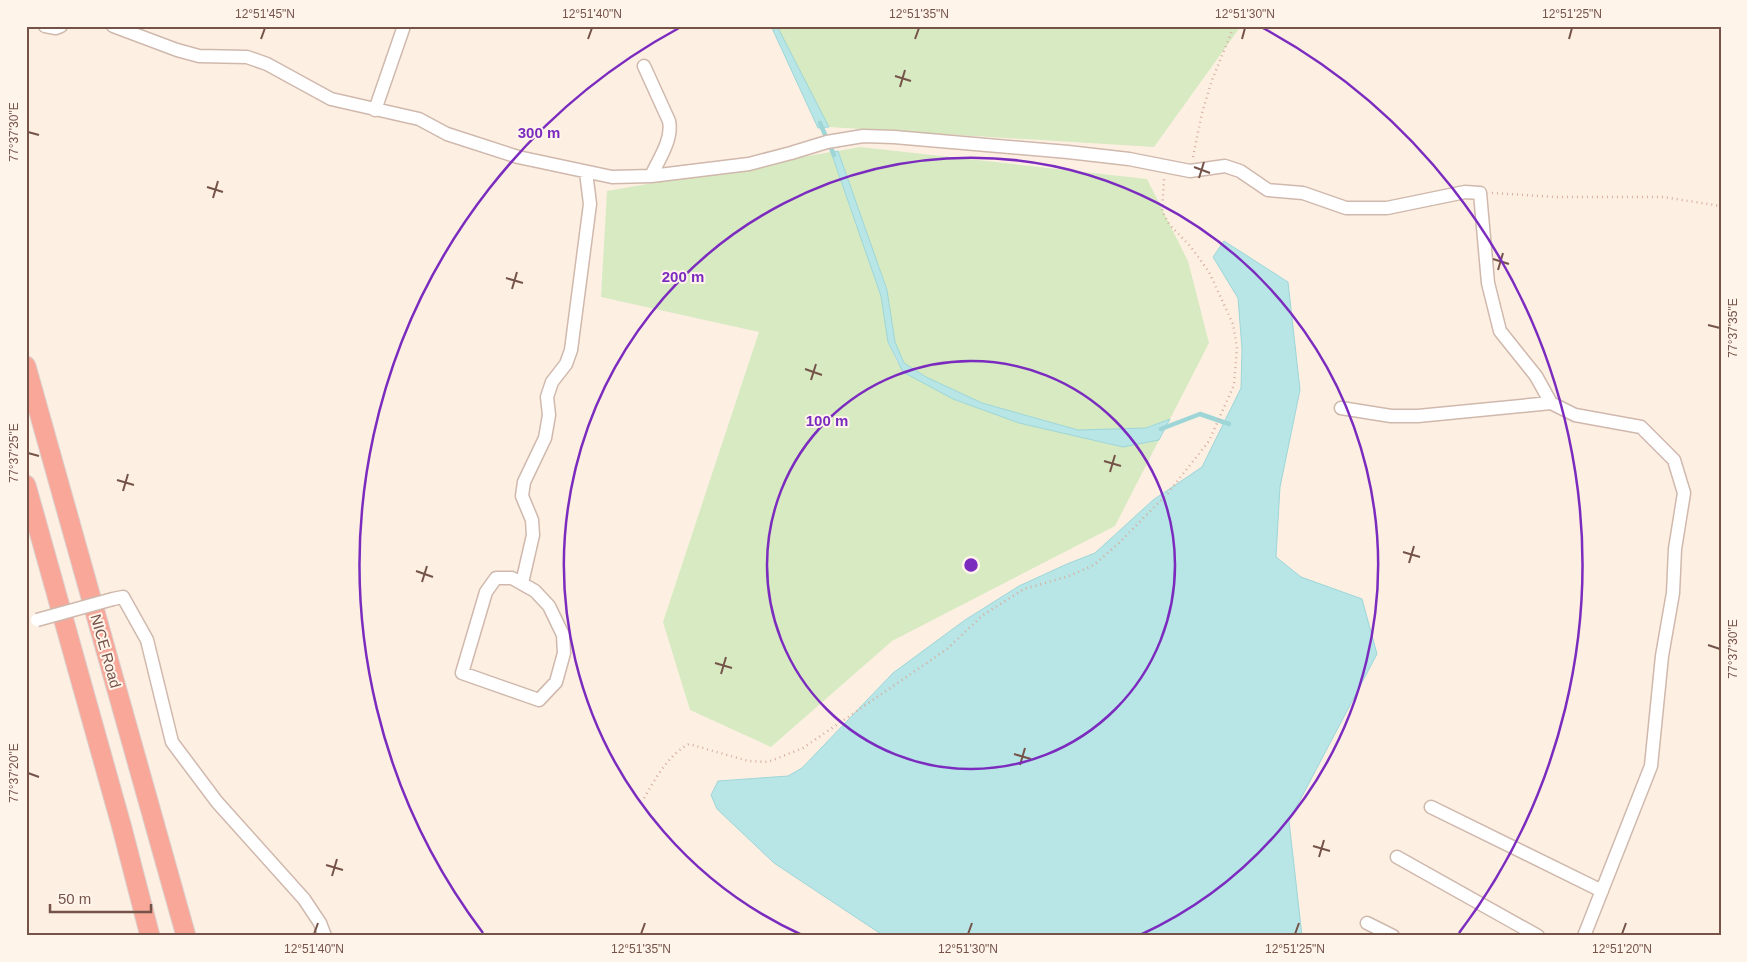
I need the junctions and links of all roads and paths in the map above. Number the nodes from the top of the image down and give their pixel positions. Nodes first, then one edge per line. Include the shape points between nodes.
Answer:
1 (113, 26) edge
2 (404, 26) edge
3 (1234, 26) edge
4 (644, 66) dead end
5 (374, 110) junction
6 (1190, 171) junction
7 (586, 172) junction
8 (651, 176) junction
9 (1164, 176) dead end
10 (1480, 193) junction
11 (1721, 206) edge
12 (26, 366) edge
13 (1551, 403) junction
14 (1341, 408) dead end
15 (26, 485) edge
16 (522, 583) junction
17 (32, 620) edge
18 (644, 798) dead end
19 (1431, 808) dead end
20 (1397, 857) dead end
21 (1602, 891) junction
22 (1367, 923) dead end
23 (150, 936) edge
24 (186, 936) edge
25 (325, 936) edge
26 (1393, 936) edge
27 (1538, 936) edge
28 (1584, 936) edge

1 - 5 street via 199,56 247,57 267,64 331,99
2 - 5 street
3 - 6 path via 1212,80
4 - 8 street via 670,129
5 - 7 street via 419,119 447,134 518,157
6 - 8 street via 1132,159 1068,152 863,136 827,142 749,164
6 - 10 street via 1225,166 1240,171 1268,190 1303,193 1346,208 1387,208 1465,192
7 - 8 street
7 - 16 street via 590,204 571,350 566,364 552,382 547,398 549,415 545,438 524,482 522,496 532,520 533,535
9 - 18 path via 1162,211 1209,272 1233,324 1237,347 1234,385 1209,441 1168,493 1094,565 1069,576 1024,588 984,615 947,650 803,748 768,762 748,761 690,744 678,750
10 - 11 path via 1663,197
10 - 13 street via 1488,283 1500,331 1536,376
12 - 24 highway, NICE Road
13 - 14 street via 1418,416 1391,416
13 - 21 street via 1575,415 1641,427 1674,460 1684,493 1651,766
15 - 23 highway
16 - 16 street via 512,578 496,578 486,592 462,673 539,700 556,682 564,653 563,634 549,606
17 - 25 street, bridge via 124,598 147,640 172,742 217,802 304,899 320,922
19 - 21 street
20 - 27 street
21 - 28 street
22 - 26 street

